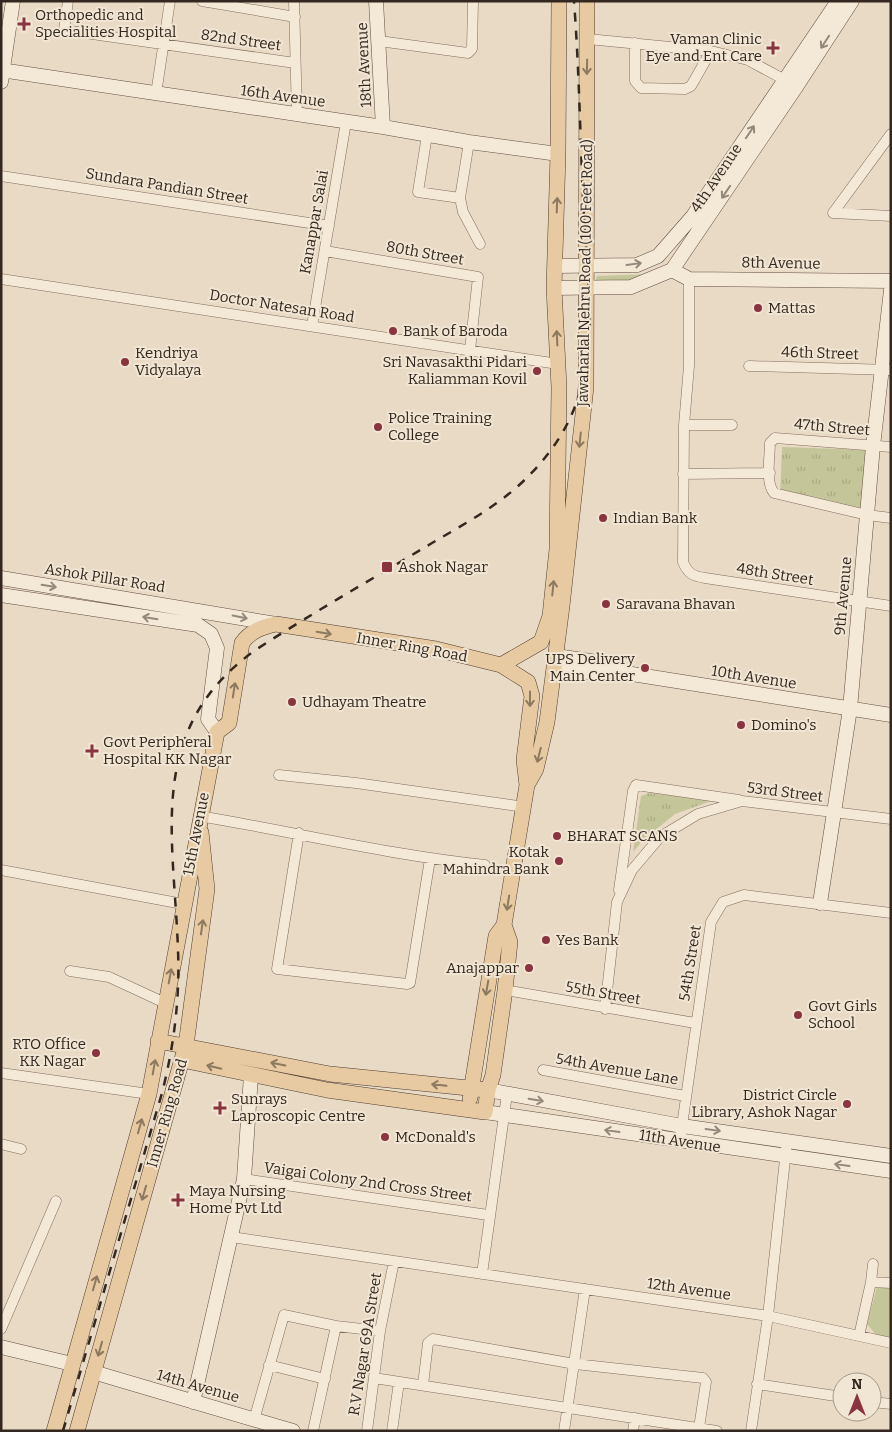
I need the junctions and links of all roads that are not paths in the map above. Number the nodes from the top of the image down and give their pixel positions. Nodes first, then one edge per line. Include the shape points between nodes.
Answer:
1 (13, 1) edge
2 (68, 1) edge
3 (170, 1) edge
4 (202, 1) edge
5 (294, 1) edge
6 (376, 1) edge
7 (473, 1) edge
8 (559, 1) edge
9 (587, 1) edge
10 (838, 1) edge
11 (852, 1) edge
12 (295, 17) junction
13 (588, 39) junction
14 (379, 41) junction
15 (635, 43) junction
16 (163, 44) junction
17 (711, 51) junction
18 (295, 63) junction
19 (2, 75) edge
20 (785, 80) junction
21 (156, 94) junction
22 (298, 115) junction
23 (346, 122) junction
24 (383, 127) junction
25 (891, 134) edge
26 (428, 135) junction
27 (469, 142) junction
28 (558, 154) junction
29 (1, 176) edge
30 (460, 198) junction
31 (891, 216) edge
32 (329, 226) junction
33 (480, 244) dead end
34 (325, 252) junction
35 (555, 266) junction
36 (585, 266) junction
37 (672, 270) junction
38 (690, 278) junction
39 (1, 279) edge
40 (891, 281) edge
41 (585, 287) junction
42 (554, 288) junction
43 (891, 290) edge
44 (312, 326) junction
45 (470, 350) junction
46 (558, 364) junction
47 (749, 366) dead end
48 (887, 370) edge
49 (732, 425) dead end
50 (684, 426) junction
51 (873, 446) junction
52 (891, 447) edge
53 (770, 473) junction
54 (683, 474) junction
55 (867, 515) junction
56 (891, 518) edge
57 (1, 578) edge
58 (102, 594) junction
59 (1, 595) edge
60 (859, 602) junction
61 (891, 606) edge
62 (99, 610) junction
63 (276, 624) junction
64 (555, 662) junction
65 (502, 665) junction
66 (850, 709) junction
67 (891, 715) edge
68 (546, 722) joint
69 (216, 732) junction
70 (279, 775) dead end
71 (527, 786) junction
72 (742, 801) junction
73 (524, 807) junction
74 (833, 813) junction
75 (199, 816) junction
76 (891, 819) edge
77 (298, 832) junction
78 (430, 859) junction
79 (485, 865) dead end
80 (1, 870) edge
81 (617, 902) junction
82 (183, 904) junction
83 (820, 904) junction
84 (891, 913) edge
85 (504, 925) junction
86 (70, 971) dead end
87 (506, 990) junction
88 (165, 1003) junction
89 (605, 1009) junction
90 (695, 1023) junction
91 (158, 1041) junction
92 (186, 1045) junction
93 (182, 1060) junction
94 (543, 1070) dead end
95 (1, 1073) edge
96 (330, 1074) junction
97 (252, 1076) junction
98 (471, 1088) junction
99 (326, 1090) junction
100 (498, 1092) junction
101 (149, 1094) junction
102 (686, 1096) junction
103 (469, 1110) junction
104 (485, 1112) junction
105 (504, 1115) junction
106 (682, 1126) junction
107 (680, 1140) junction
108 (787, 1141) junction
109 (1, 1144) edge
110 (21, 1149) dead end
111 (891, 1156) edge
112 (785, 1157) junction
113 (891, 1172) edge
114 (244, 1179) junction
115 (56, 1201) dead end
116 (488, 1215) junction
117 (231, 1237) junction
118 (394, 1262) junction
119 (873, 1264) dead end
120 (482, 1274) junction
121 (871, 1282) junction
122 (891, 1284) edge
123 (585, 1289) junction
124 (768, 1316) junction
125 (336, 1326) junction
126 (1, 1329) edge
127 (380, 1331) junction
128 (860, 1336) junction
129 (891, 1343) edge
130 (1, 1347) edge
131 (72, 1364) junction
132 (574, 1364) junction
133 (270, 1365) junction
134 (93, 1372) junction
135 (374, 1378) junction
136 (325, 1379) junction
137 (399, 1382) junction
138 (758, 1384) junction
139 (423, 1385) junction
140 (832, 1395) edge
141 (193, 1402) junction
142 (568, 1408) junction
143 (635, 1418) junction
144 (254, 1420) junction
145 (276, 1428) edge
146 (686, 1428) edge
147 (698, 1428) junction
148 (370, 1430) edge
149 (54, 1431) edge
150 (76, 1431) edge
151 (293, 1431) edge
152 (313, 1431) edge
153 (392, 1431) edge
154 (564, 1431) edge
155 (633, 1431) edge
156 (717, 1431) edge
157 (751, 1431) edge

1 - 19 street
2 - 16 street, 82nd Street via 64,30
3 - 16 street
4 - 12 street
5 - 12 street
6 - 14 street, 18th Avenue
7 - 14 street via 472,49 468,53
8 - 28 main road, Jawaharlal Nehru Road (100 Feet Road)
9 - 13 main road, Jawaharlal Nehru Road (100 Feet Road)
10 - 20 street
11 -> 37 street, 4th Avenue
12 - 18 street
13 - 15 street
13 -> 36 main road, Jawaharlal Nehru Road (100 Feet Road)
14 - 24 street, 18th Avenue
15 - 17 street
15 - 17 street via 634,81 641,88 686,89 691,86
16 - 18 street, 82nd Street
16 - 21 street
17 - 20 street via 748,60
18 - 22 street
19 - 21 street, 16th Avenue
36 -> 20 street via 637,265 658,256 693,216
21 - 22 street, 16th Avenue
22 - 23 street, 16th Avenue
23 - 24 street, 16th Avenue
23 - 32 street, Kanappar Salai
24 - 26 street, 16th Avenue
25 - 31 street via 833,213
26 - 27 street, 16th Avenue
26 - 30 street via 418,192
27 - 28 street, 16th Avenue
27 - 30 street
35 -> 28 main road, Jawaharlal Nehru Road (100 Feet Road)
29 - 32 street, Sundara Pandian Street
30 - 33 street via 463,212
32 - 34 street, Kanappar Salai
34 - 44 street, Kanappar Salai
34 - 45 street, 80th Street via 478,277
35 - 36 street
35 - 42 main road, Jawaharlal Nehru Road (100 Feet Road)
36 - 41 main road, Jawaharlal Nehru Road (100 Feet Road)
37 - 38 street, 8th Avenue
37 - 41 street via 631,287
38 - 40 street, 8th Avenue
38 - 50 street via 689,366
39 - 44 street, Doctor Natesan Road
41 - 42 street
41 -> 64 main road, Jawaharlal Nehru Road (100 Feet Road) via 586,387
46 -> 42 main road, Jawaharlal Nehru Road (100 Feet Road)
43 - 48 street, 9th Avenue
44 - 45 street, Doctor Natesan Road
45 - 46 street, Doctor Natesan Road
65 -> 46 main road, Jawaharlal Nehru Road (100 Feet Road) via 541,642 550,616 557,549
47 - 48 street, 46th Street
48 - 51 street, 9th Avenue
49 - 50 street
50 - 54 street
51 - 52 street, 47th Street
51 - 53 street, 47th Street via 775,438 772,440
51 - 55 street, 9th Avenue
53 - 54 street
53 - 55 street via 774,493
54 - 60 street, 48th Street via 683,562 691,575
55 - 56 street
55 - 60 street, 9th Avenue
57 -> 58 street, Ashok Pillar Road
58 - 62 street
58 -> 63 street, Ashok Pillar Road
59 - 62 street
60 - 61 street, 48th Street
60 - 66 street, 9th Avenue
69 -> 62 street via 208,719 217,648 211,634 198,625
63 -> 65 main road, Inner Ring Road via 436,649
69 -> 63 main road, 15th Avenue via 229,723 242,643 256,630
64 - 66 street, 10th Avenue via 597,662 613,671
64 - 68 main road, Jawaharlal Nehru Road (100 Feet Road)
65 -> 71 main road, Inner Ring Road via 528,682 532,696 524,760
66 - 67 street, 10th Avenue
66 - 74 street, 9th Avenue
68 -> 71 main road, Inner Ring Road via 536,769
69 - 75 main road, 15th Avenue
70 - 73 street
71 - 73 main road, Inner Ring Road
72 - 74 street, 53rd Street
72 - 81 street, 53rd Street via 698,814 660,837 632,870
72 - 81 street via 636,785
73 -> 85 main road, Inner Ring Road
74 - 76 street, 53rd Street
74 - 83 street, 9th Avenue
75 - 77 street
75 - 82 main road, 15th Avenue
92 -> 75 main road via 207,890
77 - 78 street
77 - 78 street via 277,969 410,983
78 - 79 street
80 - 82 street
81 - 89 street, 53rd Street
88 -> 82 main road, 15th Avenue
83 - 84 street, 54th Street
83 - 90 street, 54th Street via 744,895 722,902 711,922
85 - 87 main road, Inner Ring Road via 510,942
85 -> 98 main road via 496,936
86 - 88 street via 110,977
87 - 89 street, 55th Street
87 - 100 main road, Inner Ring Road via 493,1075
88 - 91 main road, 15th Avenue
89 - 90 street, 55th Street
90 - 102 street, 54th Street
91 - 92 main road
101 -> 91 main road, Inner Ring Road
92 - 93 main road, Inner Ring Road
96 -> 92 main road, Inner Ring Road
97 -> 93 main road, 11th Avenue
93 -> 134 main road, Inner Ring Road
94 - 102 street, 54th Avenue Lane
95 - 101 street
98 -> 96 main road, Inner Ring Road
96 - 99 main road
97 - 99 main road, 11th Avenue
97 - 114 street
98 - 100 main road, Inner Ring Road
98 - 103 main road
99 - 103 main road, 11th Avenue
100 - 104 main road, Inner Ring Road
100 - 105 street
100 -> 106 street, 11th Avenue
131 -> 101 main road, Inner Ring Road
102 - 106 street, 54th Street
103 - 104 main road, 11th Avenue
104 - 105 street, 11th Avenue
107 -> 105 street, 11th Avenue
105 - 116 street
106 - 107 street, 54th Street
106 -> 108 street, 11th Avenue
107 - 112 street, 11th Avenue
108 - 111 street, 11th Avenue
108 - 112 street
109 - 110 street
113 -> 112 street, 11th Avenue
112 - 124 street
114 - 116 street, Vaigai Colony 2nd Cross Street
114 - 117 street
115 - 126 street
116 - 120 street
117 - 118 street, 12th Avenue
117 - 141 street
118 - 120 street, 12th Avenue
118 - 127 street, R.V Nagar 69A Street
119 - 121 street
120 - 123 street, 12th Avenue
121 - 122 street
121 - 128 street
123 - 124 street, 12th Avenue
123 - 132 street
124 - 128 street, 12th Avenue
124 - 138 street
125 - 127 street
125 - 133 street via 284,1315
125 - 136 street
127 - 135 street, R.V Nagar 69A Street
128 - 129 street, 12th Avenue
130 - 131 street
131 - 149 main road, Inner Ring Road
132 - 139 street via 431,1339
132 - 142 street
132 - 147 street via 704,1379
133 - 136 street
133 - 144 street
134 - 141 street, 14th Avenue
134 - 150 main road, Inner Ring Road
135 - 137 street
135 - 148 street, R.V Nagar 69A Street
136 - 152 street
137 - 139 street
137 - 153 street
138 - 140 street
138 - 157 street
139 - 142 street
141 - 144 street, 14th Avenue
142 - 143 street
142 - 154 street
143 - 146 street
143 - 155 street
144 - 145 street, 14th Avenue
145 - 151 street, 14th Avenue
146 - 147 street
147 - 156 street

